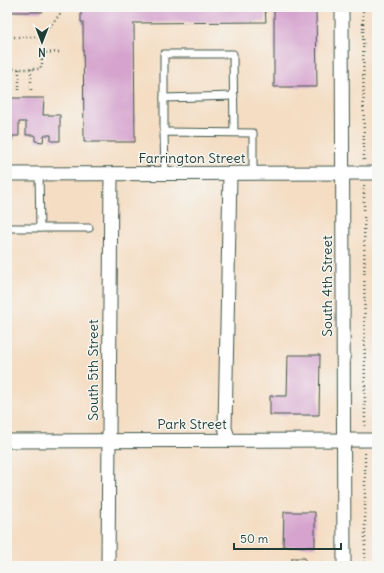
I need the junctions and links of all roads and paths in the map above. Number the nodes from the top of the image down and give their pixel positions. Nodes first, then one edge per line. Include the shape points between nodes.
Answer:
1 (66, 7) edge
2 (342, 7) edge
3 (363, 7) edge
4 (7, 35) edge
5 (41, 37) junction
6 (60, 52) dead end
7 (42, 53) junction
8 (19, 69) junction
9 (30, 69) junction
10 (7, 73) edge
11 (19, 90) dead end
12 (31, 90) dead end
13 (234, 96) junction
14 (164, 98) junction
15 (164, 132) junction
16 (234, 132) junction
17 (343, 173) junction
18 (370, 173) edge
19 (7, 174) edge
20 (39, 174) junction
21 (111, 174) junction
22 (165, 174) junction
23 (230, 174) junction
24 (253, 174) junction
25 (7, 228) edge
26 (40, 228) junction
27 (90, 228) dead end
28 (229, 440) junction
29 (343, 440) junction
30 (371, 440) edge
31 (7, 441) edge
32 (108, 441) junction
33 (108, 566) edge
34 (344, 566) edge
35 (365, 566) edge

1 - 5 path
2 - 17 street, South 4th Street
3 - 18 path
4 - 5 path
5 - 7 path
6 - 7 path
7 - 9 path via 40,69
8 - 9 path
8 - 10 path via 12,69
8 - 11 path
9 - 12 path
13 - 14 lane
13 - 14 lane via 233,54 164,54
13 - 16 lane
14 - 15 lane
15 - 16 lane
15 - 22 lane
16 - 24 lane via 253,133
17 - 18 street, Farrington Street
17 - 24 street, Farrington Street
17 - 29 street, South 4th Street
18 - 30 path
19 - 20 street, Farrington Street
20 - 21 street, Farrington Street
20 - 26 lane
21 - 22 street, Farrington Street
21 - 32 street, South 5th Street
22 - 23 street, Farrington Street
23 - 24 street, Farrington Street
23 - 28 street via 225,428
25 - 26 lane
26 - 27 lane
28 - 29 street, Park Street
28 - 32 street, Park Street
29 - 30 street, Park Street
29 - 34 street, South 4th Street
30 - 35 path
31 - 32 street, Park Street
32 - 33 street, South 5th Street

